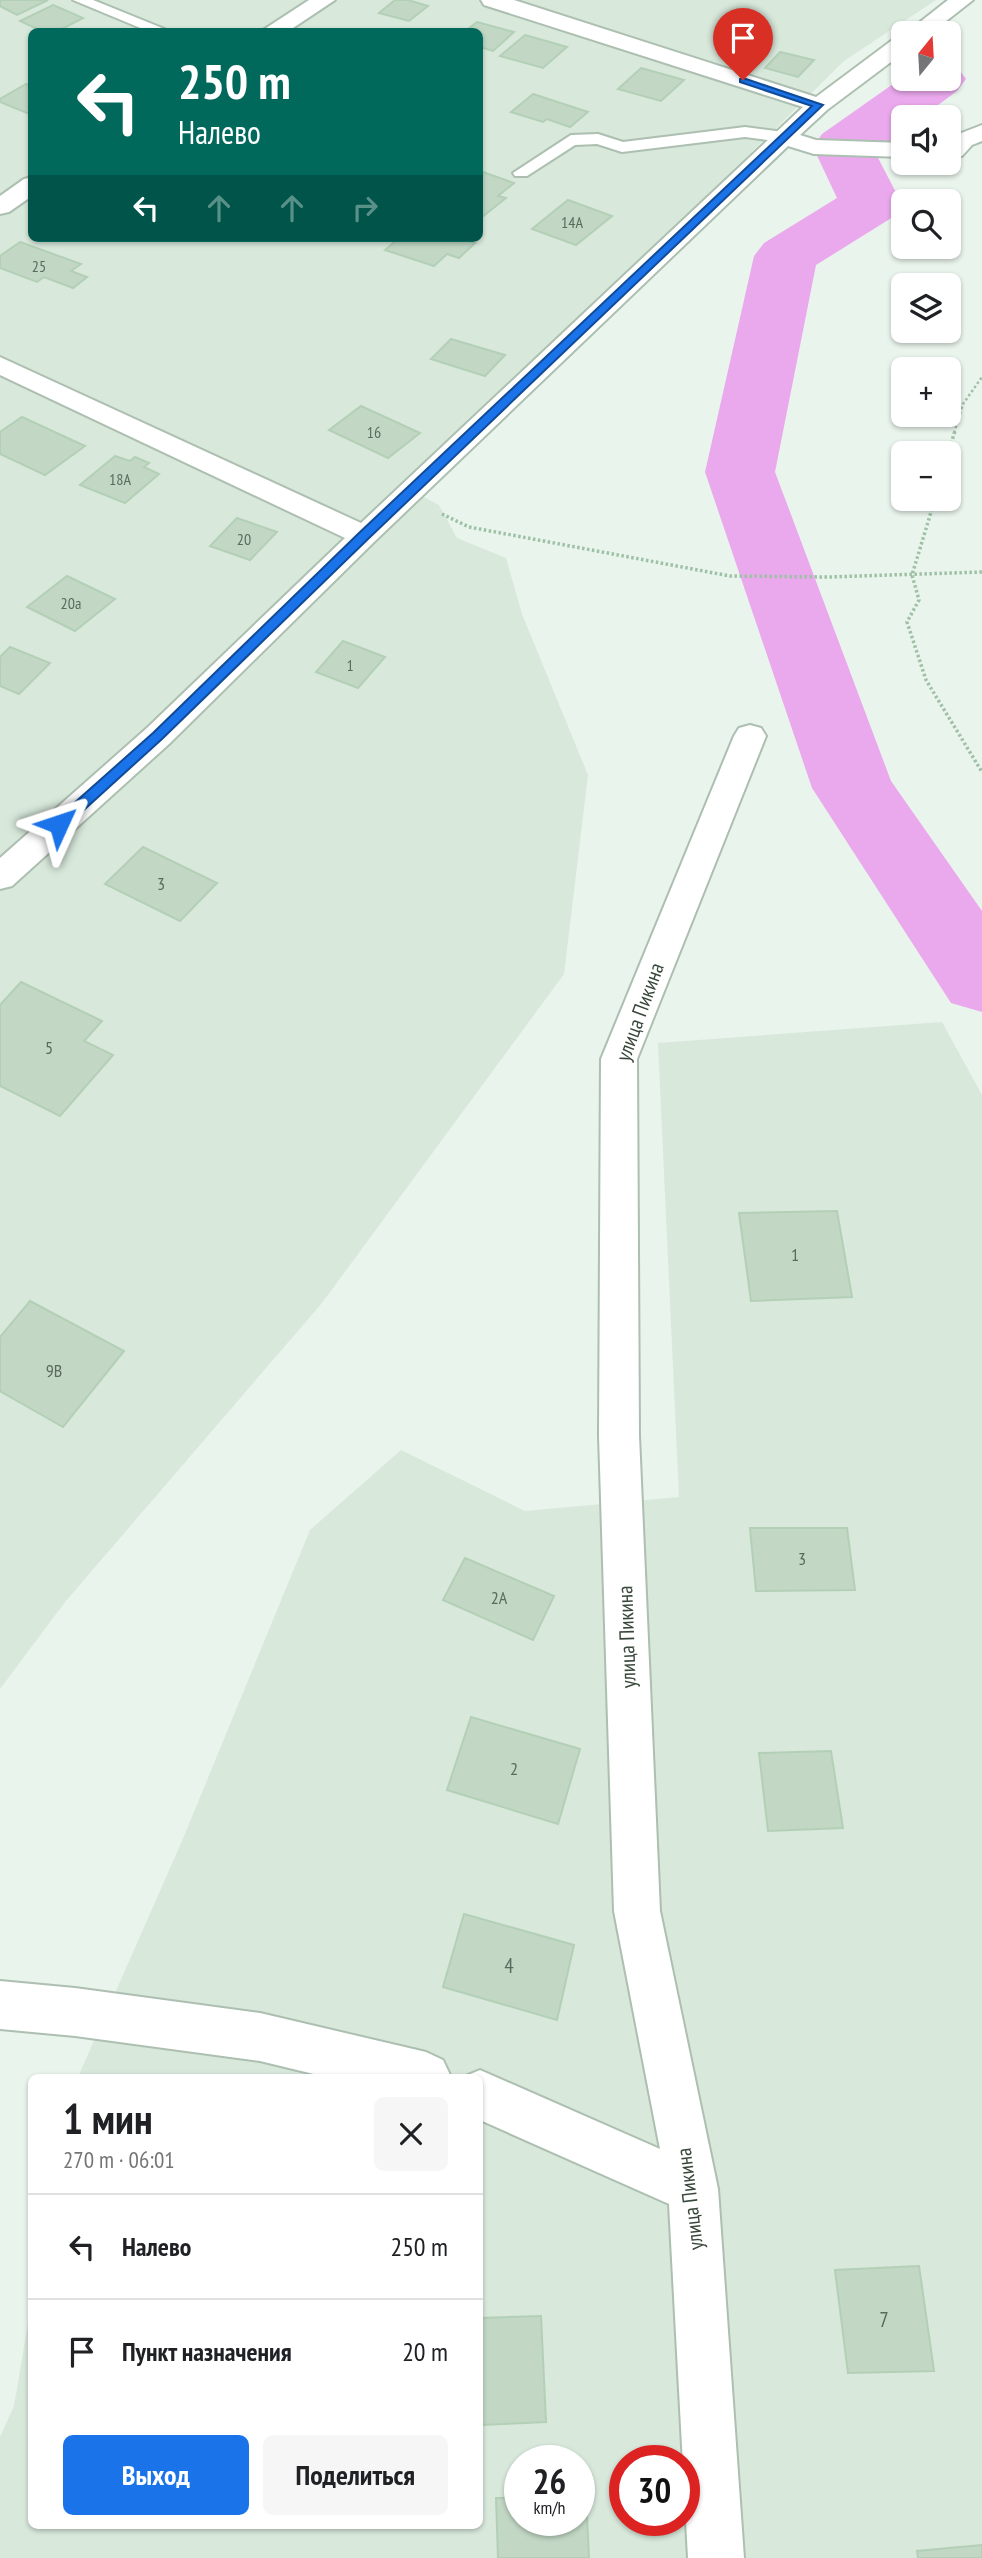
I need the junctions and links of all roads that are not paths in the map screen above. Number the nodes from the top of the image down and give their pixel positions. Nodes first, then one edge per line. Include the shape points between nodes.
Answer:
1 (80, 0) edge
2 (324, 0) edge
3 (492, 0) edge
4 (962, 0) edge
5 (933, 21) edge
6 (155, 28) edge
7 (278, 28) edge
8 (891, 52) edge
9 (819, 105) junction
10 (982, 132) edge
11 (784, 137) junction
12 (961, 143) edge
13 (891, 149) edge
14 (961, 153) edge
15 (982, 158) edge
16 (521, 173) dead end
17 (28, 187) edge
18 (0, 207) edge
19 (0, 365) edge
20 (363, 536) junction
21 (750, 736) dead end
22 (0, 877) edge
23 (0, 2005) edge
24 (413, 2074) edge
25 (483, 2096) edge
26 (693, 2189) junction
27 (716, 2558) edge

1 - 6 lane
2 - 7 street
3 - 9 street
4 - 5 street
8 - 9 street
9 - 11 street
10 - 12 street
11 - 13 street via 814,147
11 - 16 lane via 745,132 622,147 598,139 571,140
11 - 20 street
14 - 15 street
17 - 18 street
19 - 20 street
20 - 22 street via 158,736
21 - 26 street, улица Пикина via 619,1059 619,1436 637,1911
23 - 24 street via 260,2038
25 - 26 street
26 - 27 street, улица Пикина

